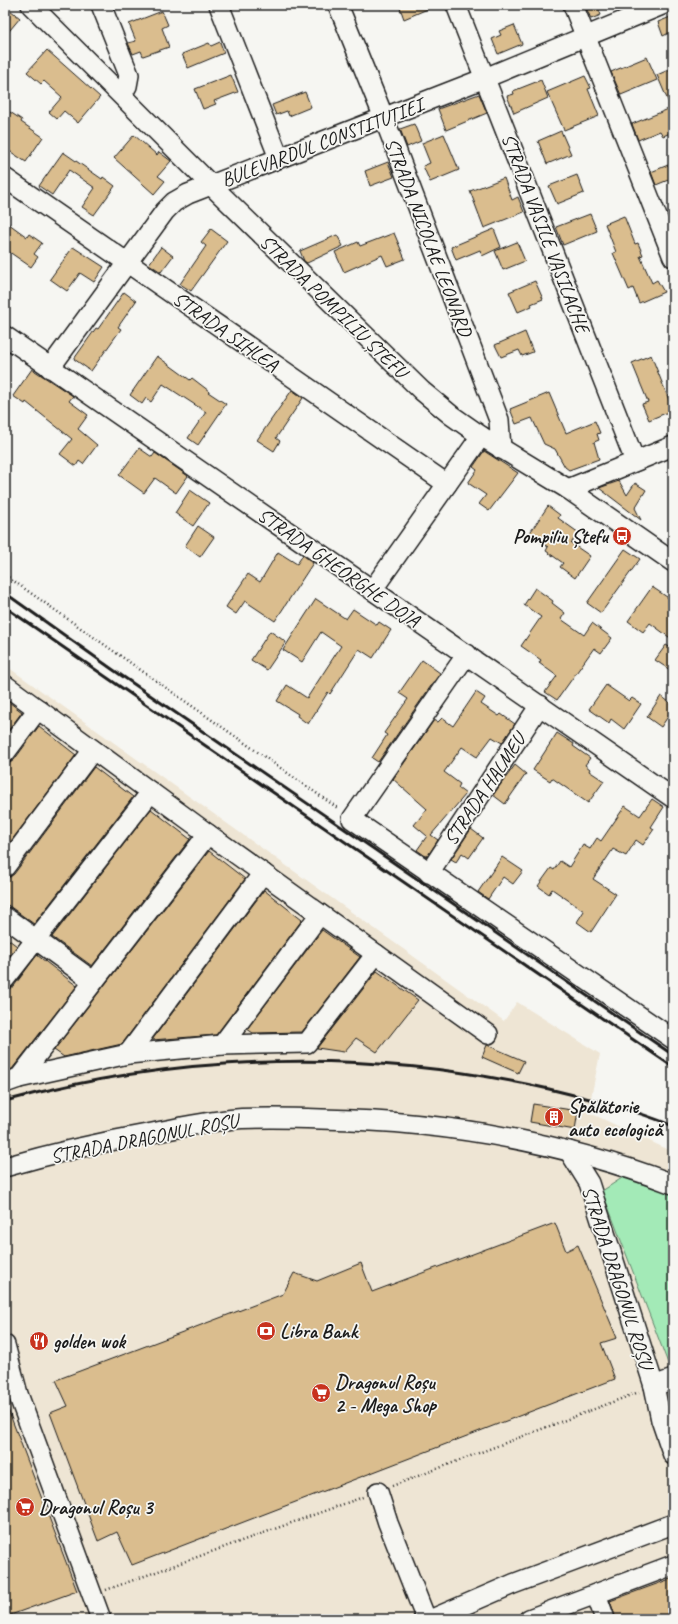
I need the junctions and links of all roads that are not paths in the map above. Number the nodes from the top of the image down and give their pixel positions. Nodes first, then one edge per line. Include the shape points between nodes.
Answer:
1 (30, 5) edge
2 (101, 5) edge
3 (219, 5) edge
4 (338, 5) edge
5 (456, 5) edge
6 (573, 5) edge
7 (662, 5) edge
8 (586, 36) junction
9 (485, 78) junction
10 (122, 95) junction
11 (384, 118) junction
12 (279, 158) junction
13 (5, 178) edge
14 (211, 185) junction
15 (673, 257) edge
16 (126, 263) junction
17 (5, 336) edge
18 (50, 368) junction
19 (481, 436) junction
20 (673, 446) edge
21 (501, 449) junction
22 (635, 461) junction
23 (446, 484) junction
24 (568, 489) junction
25 (673, 562) edge
26 (373, 590) junction
27 (467, 654) junction
28 (5, 685) edge
29 (540, 705) junction
30 (38, 709) junction
31 (93, 750) junction
32 (5, 753) edge
33 (151, 792) junction
34 (673, 798) edge
35 (208, 834) junction
36 (5, 867) edge
37 (429, 872) junction
38 (263, 873) junction
39 (320, 914) junction
40 (5, 917) edge
41 (35, 939) junction
42 (376, 954) junction
43 (5, 979) edge
44 (93, 982) junction
45 (488, 1034) dead end
46 (673, 1039) edge
47 (222, 1045) junction
48 (128, 1054) junction
49 (12, 1080) edge
50 (569, 1151) junction
51 (5, 1167) edge
52 (673, 1184) edge
53 (5, 1345) edge
54 (673, 1379) edge
55 (654, 1386) junction
56 (11, 1397) edge
57 (673, 1455) edge
58 (378, 1492) dead end
59 (673, 1524) edge
60 (673, 1565) edge
61 (596, 1594) junction
62 (95, 1617) edge
63 (426, 1619) edge
64 (432, 1619) edge
65 (529, 1619) edge
66 (605, 1619) edge

1 - 10 street, STRADA POMPILIU ȘTEFU
2 - 10 street via 129,75
3 - 12 street
4 - 11 street, STRADA NICOLAE LEONARD
5 - 9 street, STRADA VASILE VASILACHE
6 - 8 street
7 - 8 street, BULEVARDUL CONSTITUȚIEI
8 - 9 street, BULEVARDUL CONSTITUȚIEI
8 - 15 street
9 - 11 street, BULEVARDUL CONSTITUȚIEI
9 - 22 street, STRADA VASILE VASILACHE
10 - 14 street, STRADA POMPILIU ȘTEFU
11 - 12 street, BULEVARDUL CONSTITUȚIEI
11 - 21 street, STRADA NICOLAE LEONARD via 499,420
12 - 14 street, BULEVARDUL CONSTITUȚIEI
13 - 16 street, STRADA SIHLEA
14 - 16 street, BULEVARDUL CONSTITUȚIEI via 174,202
14 - 19 street, STRADA POMPILIU ȘTEFU via 422,391
16 - 18 street, BULEVARDUL CONSTITUȚIEI
16 - 23 street, STRADA SIHLEA
17 - 18 street, STRADA GHEORGHE DOJA
18 - 26 street, STRADA GHEORGHE DOJA
19 - 21 street, STRADA POMPILIU ȘTEFU
19 - 23 street
20 - 22 street
21 - 24 street, STRADA POMPILIU ȘTEFU
22 - 24 street
23 - 26 street
24 - 25 street, STRADA POMPILIU ȘTEFU
26 - 27 street, STRADA GHEORGHE DOJA
27 - 29 street, STRADA GHEORGHE DOJA
27 - 37 street via 352,819
28 - 30 street
29 - 34 street, STRADA GHEORGHE DOJA
29 - 37 street, STRADA HALMEU
30 - 31 street
30 - 32 street
31 - 33 street
31 - 36 street
33 - 35 street
33 - 41 street
35 - 38 street
35 - 44 street
37 - 46 street
38 - 39 street
38 - 48 street
39 - 42 street
39 - 47 street
40 - 41 street
41 - 43 street
41 - 44 street
42 - 45 street
42 - 47 street via 307,1043
44 - 49 street
47 - 48 street
48 - 49 street
50 - 51 street, STRADA DRAGONUL ROȘU via 532,1141 419,1124 249,1118 204,1123 132,1137
50 - 52 street, STRADA DRAGONUL ROȘU
50 - 55 street, STRADA DRAGONUL ROȘU via 589,1183
53 - 56 street
54 - 55 street, STRADA DRAGONUL ROȘU
55 - 57 street via 661,1420
56 - 62 street
58 - 63 street
59 - 64 street via 513,1584
60 - 61 street
61 - 65 street
61 - 66 street

